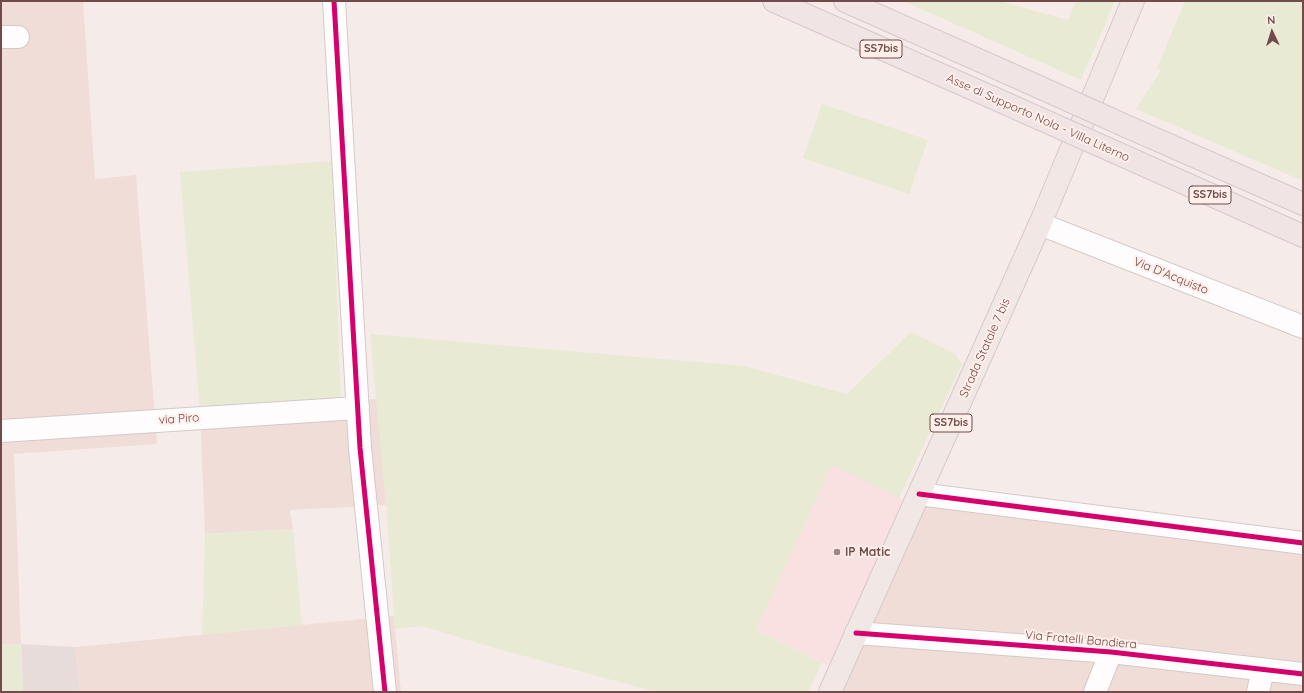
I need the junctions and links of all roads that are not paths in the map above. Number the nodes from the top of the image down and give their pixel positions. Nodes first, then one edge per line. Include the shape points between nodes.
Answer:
1 (334, 1) edge
2 (774, 1) edge
3 (845, 1) edge
4 (1133, 1) edge
5 (1303, 204) edge
6 (1040, 224) junction
7 (1303, 236) edge
8 (1303, 327) edge
9 (358, 408) junction
10 (1, 431) edge
11 (919, 494) junction
12 (1303, 543) edge
13 (856, 633) junction
14 (1111, 652) junction
15 (1263, 669) junction
16 (1303, 674) edge
17 (385, 692) edge
18 (830, 692) edge
19 (1095, 692) edge
20 (1258, 692) edge

1 - 9 street
2 - 7 highway, Asse di Supporto Nola - Villa Literno / SS7bis, bridge
3 - 5 highway, SS7bis, bridge
4 - 6 main road, Strada Statale 7 bis / SS7bis
6 - 8 street, Via D'Acquisto
6 - 11 main road, Strada Statale 7 bis / SS7bis
9 - 10 street, via Piro
9 - 17 street
11 - 12 street
11 - 13 main road, Strada Statale 7 bis / SS7bis
13 - 14 street, Via Fratelli Bandiera
13 - 18 main road, Strada Statale 7 bis / SS7bis
14 - 15 street, Via Fratelli Bandiera
14 - 19 street
15 - 16 street, Via Fratelli Bandiera
15 - 20 street

